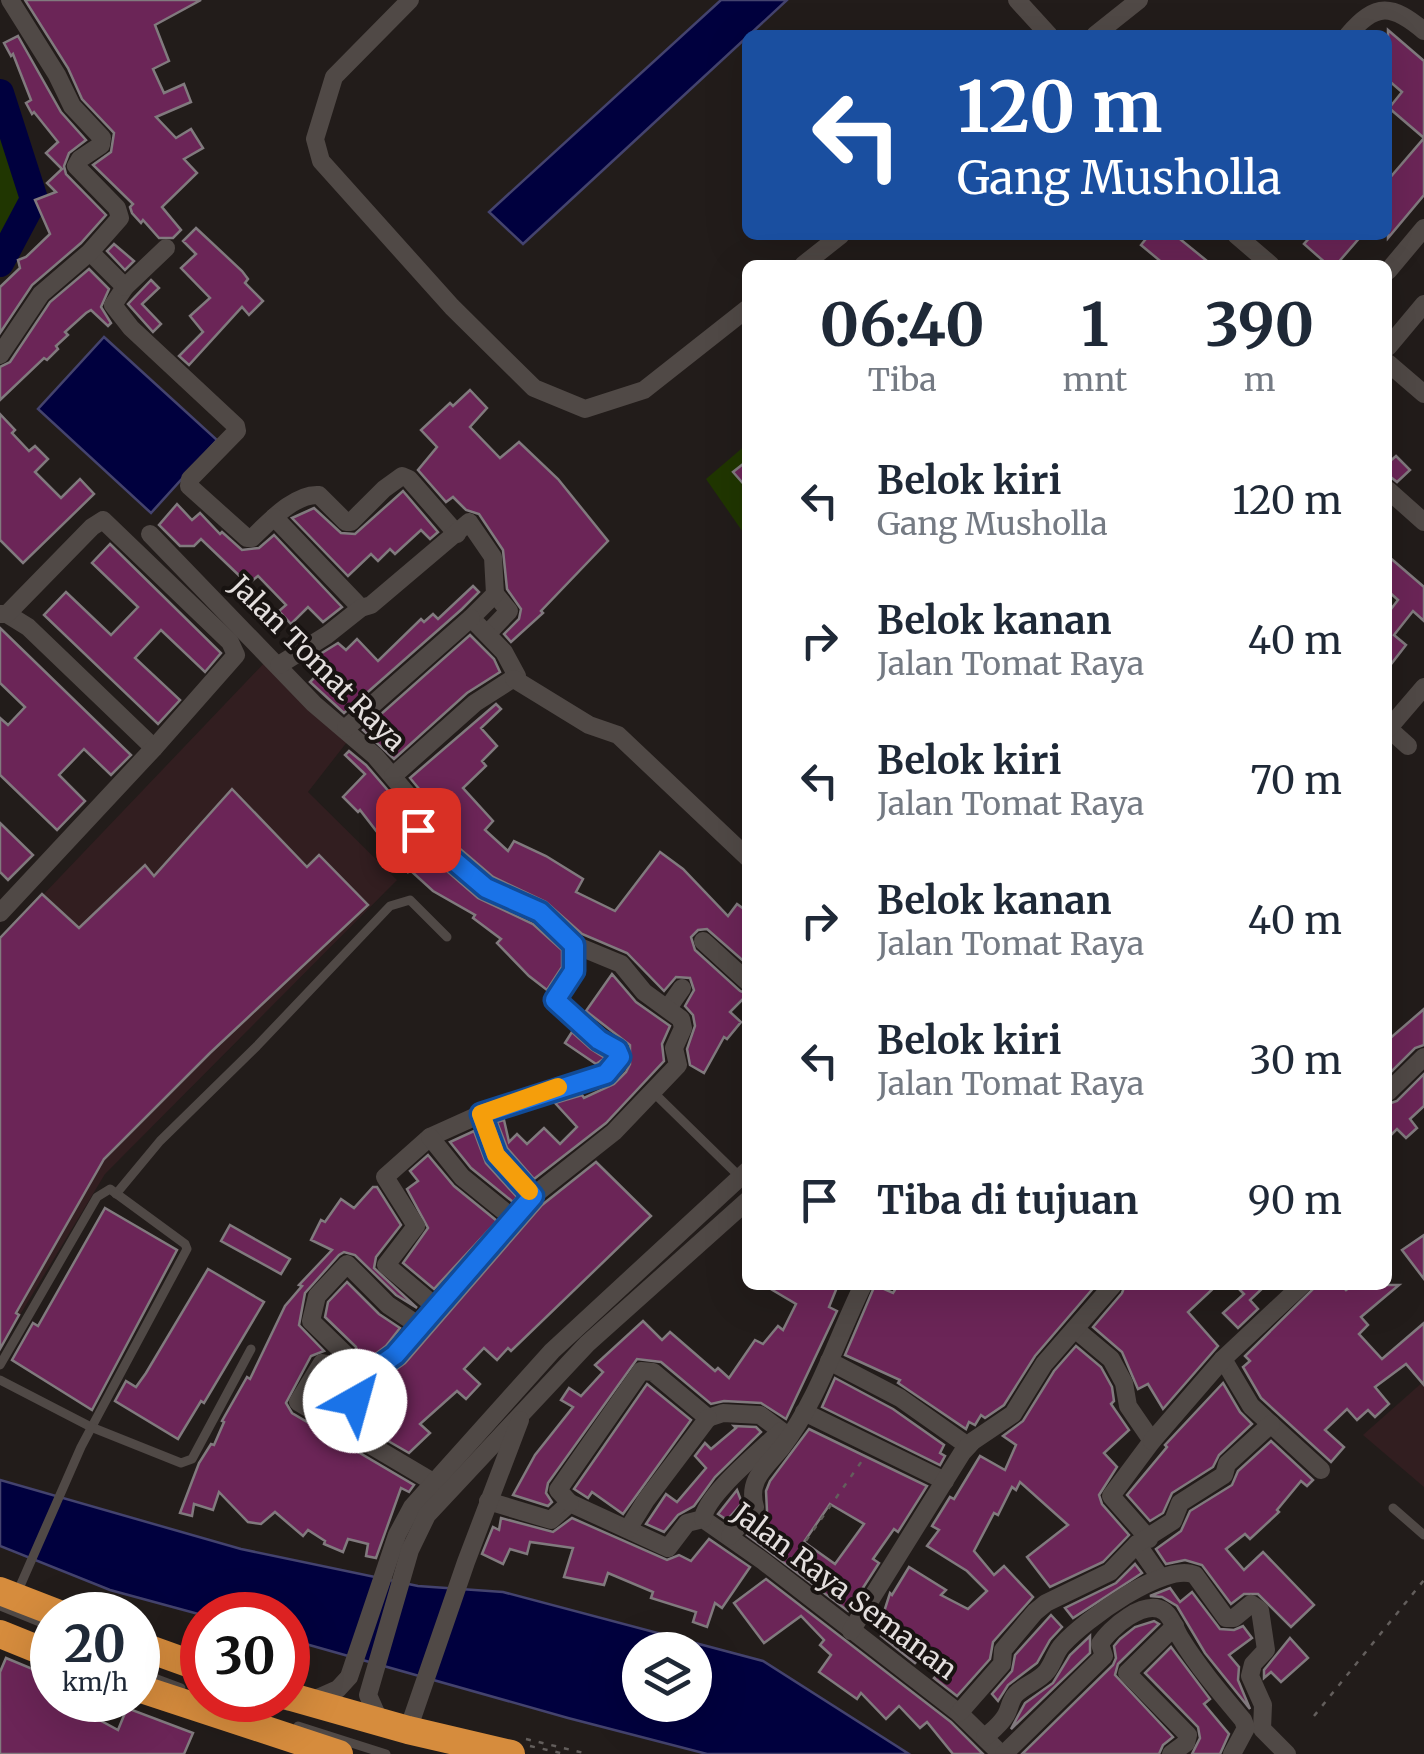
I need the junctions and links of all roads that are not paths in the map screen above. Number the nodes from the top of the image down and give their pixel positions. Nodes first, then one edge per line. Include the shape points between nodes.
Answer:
1 (10, 0) edge
2 (410, 0) edge
3 (1017, 0) edge
4 (1138, 0) edge
5 (1044, 30) edge
6 (1101, 30) edge
7 (1352, 30) edge
8 (1424, 31) edge
9 (1424, 228) edge
10 (835, 240) edge
11 (1242, 240) edge
12 (166, 248) dead end
13 (90, 252) junction
14 (809, 260) edge
15 (1266, 260) edge
16 (1392, 266) edge
17 (124, 287) junction
18 (1424, 304) edge
19 (742, 313) edge
20 (1392, 342) edge
21 (0, 355) edge
22 (1392, 366) edge
23 (1424, 394) edge
24 (1392, 494) edge
25 (274, 517) junction
26 (1424, 522) edge
27 (150, 534) dead end
28 (457, 534) junction
29 (494, 594) junction
30 (361, 608) junction
31 (3, 614) edge
32 (471, 618) junction
33 (488, 633) junction
34 (279, 665) junction
35 (514, 680) junction
36 (1424, 687) edge
37 (1392, 723) edge
38 (346, 728) junction
39 (1392, 732) edge
40 (1408, 746) dead end
41 (154, 748) junction
42 (392, 776) junction
43 (742, 852) edge
44 (0, 913) edge
45 (447, 937) dead end
46 (703, 941) dead end
47 (574, 945) junction
48 (742, 977) edge
49 (682, 988) dead end
50 (668, 1008) junction
51 (1424, 1057) edge
52 (1392, 1085) edge
53 (653, 1092) junction
54 (481, 1114) junction
55 (430, 1137) junction
56 (742, 1171) edge
57 (742, 1175) edge
58 (116, 1194) junction
59 (533, 1196) junction
60 (742, 1205) edge
61 (515, 1220) junction
62 (861, 1290) edge
63 (1109, 1290) edge
64 (1297, 1290) edge
65 (436, 1307) junction
66 (418, 1326) junction
67 (1075, 1329) junction
68 (251, 1349) dead end
69 (830, 1360) junction
70 (1223, 1360) junction
71 (0, 1365) edge
72 (0, 1380) edge
73 (524, 1410) junction
74 (804, 1412) junction
75 (708, 1418) junction
76 (1271, 1424) junction
77 (91, 1427) junction
78 (341, 1428) junction
79 (785, 1433) junction
80 (1152, 1441) junction
81 (968, 1446) junction
82 (1320, 1470) dead end
83 (945, 1481) junction
84 (432, 1482) junction
85 (488, 1501) junction
86 (570, 1503) junction
87 (1393, 1508) dead end
88 (703, 1518) junction
89 (628, 1529) junction
90 (1424, 1535) edge
91 (730, 1536) junction
92 (1143, 1541) junction
93 (402, 1548) junction
94 (1160, 1577) junction
95 (20, 1621) edge
96 (1175, 1626) junction
97 (851, 1630) junction
98 (160, 1695) edge
99 (310, 1703) edge
100 (310, 1710) edge
101 (310, 1712) edge
102 (958, 1712) junction
103 (310, 1715) edge
104 (380, 1722) junction
105 (408, 1730) junction
106 (985, 1737) junction
107 (435, 1748) dead end
108 (516, 1749) edge
109 (338, 1754) edge
110 (386, 1754) edge
111 (1003, 1754) edge
112 (1171, 1754) edge
113 (1232, 1754) edge
114 (1287, 1754) edge

1 - 13 street via 72,106 102,138 76,166 120,218
2 - 19 street via 334,77 315,139 321,161 534,388 585,409 644,390
3 - 5 street
4 - 6 street
7 - 8 street via 1374,10 1389,10
9 - 16 street
10 - 14 street
11 - 15 street
12 - 17 street
13 - 17 street
13 - 21 street via 41,294
17 - 25 street via 115,309 236,426 190,480 190,489 247,538
18 - 20 street
22 - 23 street
24 - 26 street
25 - 28 street via 314,494 352,522 384,488 406,476
25 - 30 street
27 - 34 street, Jalan Tomat Raya
28 - 29 street via 469,522 488,548
28 - 30 street
29 - 32 street
29 - 33 street via 508,611
30 - 34 street
31 - 41 street via 28,627
31 - 41 street via 92,526 107,522 234,648 232,662
32 - 33 street
32 - 38 street
33 - 35 street via 515,668
34 - 38 street, Jalan Tomat Raya
35 - 42 street via 475,703
35 - 43 street via 618,735
36 - 37 street
38 - 42 street, Jalan Tomat Raya
39 - 40 street
41 - 44 street
42 - 47 street, Jalan Tomat Raya via 423,810 416,828 486,888 540,912
45 - 58 lane via 410,900 390,906
46 - 48 street
47 - 50 street via 621,964
47 - 54 street via 574,971 555,1000 617,1050 618,1063 606,1074
49 - 50 street
50 - 53 street via 684,1022 674,1048 678,1063
51 - 52 street
53 - 56 lane
53 - 59 street via 595,1150
54 - 55 street
54 - 59 street via 496,1155
55 - 61 street via 462,1177
55 - 65 street via 385,1177 416,1226 386,1265
57 - 84 street via 552,1351
58 - 71 lane via 110,1189 97,1197
58 - 77 lane via 187,1249
59 - 61 street
60 - 73 street via 587,1344
61 - 65 street
62 - 69 street
63 - 67 street
64 - 70 street
65 - 66 street
66 - 78 street via 395,1355 365,1376
66 - 78 street via 347,1264 317,1296 311,1320 347,1356 338,1366 322,1363 298,1402
67 - 80 street via 1111,1359 1128,1406
67 - 81 street via 1014,1414
68 - 77 lane via 192,1459 172,1460
69 - 74 street
69 - 81 street
70 - 76 street via 1243,1396
70 - 80 street
72 - 77 lane
73 - 85 street
73 - 93 street
74 - 79 street
74 - 83 street
75 - 79 street via 760,1415
75 - 86 street via 653,1372 640,1371 558,1490
75 - 89 street
76 - 82 street
76 - 92 street via 1227,1464 1224,1475 1180,1503 1172,1520
77 - 95 lane via 29,1566
78 - 84 street
79 - 88 street via 718,1493
79 - 91 street via 754,1482 755,1507
80 - 92 street via 1110,1496
81 - 83 street
83 - 97 street
84 - 93 street via 405,1518
85 - 86 street via 551,1520
85 - 105 street
86 - 89 street, Jalan Raya Semanan
87 - 90 lane
88 - 89 street, Jalan Raya Semanan via 687,1523 668,1548
88 - 91 street, Jalan Raya Semanan
91 - 97 street, Jalan Raya Semanan
92 - 94 street
92 - 102 street via 1110,1572 1035,1612 1003,1650 1002,1664
93 - 99 street via 350,1677
93 - 104 street via 368,1695
94 - 106 street via 1070,1636 1045,1674 1017,1694
94 - 114 street via 1191,1572 1229,1620 1251,1604 1260,1610 1266,1650 1250,1676 1263,1705 1262,1729
96 - 111 street via 1163,1610 1152,1608 1112,1628 1100,1644 1104,1656
96 - 112 street via 1127,1673 1188,1735
96 - 113 street via 1243,1720 1246,1728
97 - 102 street, Jalan Raya Semanan
98 - 109 highway
100 - 104 highway
101 - 107 lane
102 - 106 street, Jalan Raya Semanan
103 - 110 lane
104 - 105 highway
105 - 108 highway
106 - 111 street, Jalan Raya Semanan

